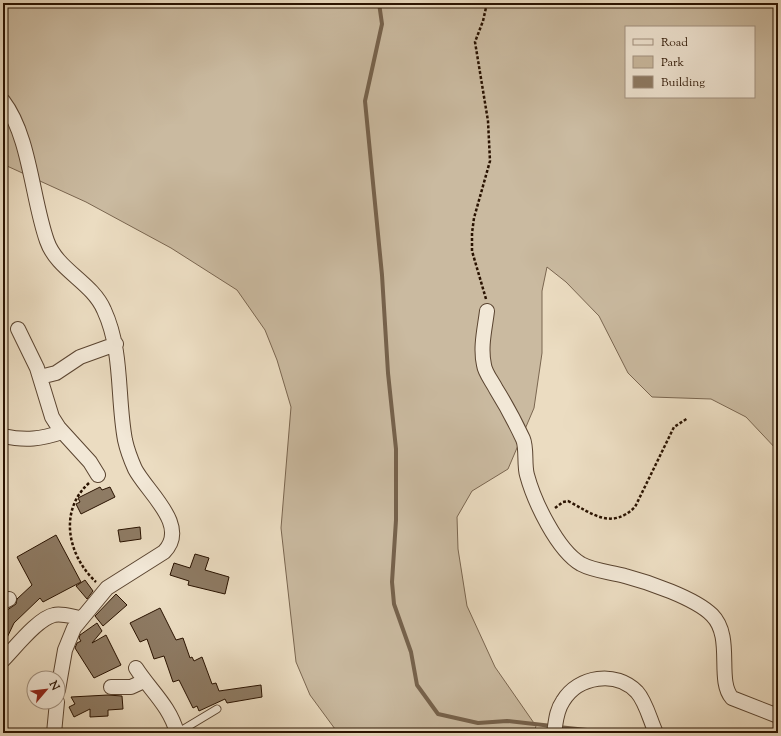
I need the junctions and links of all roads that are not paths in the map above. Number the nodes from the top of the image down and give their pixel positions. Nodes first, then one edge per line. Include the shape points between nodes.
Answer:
1 (3, 101) edge
2 (487, 311) road end
3 (18, 329) dead end
4 (116, 344) junction
5 (40, 377) junction
6 (62, 432) junction
7 (3, 436) edge
8 (98, 475) road end
9 (81, 618) junction
10 (3, 660) edge
11 (136, 668) dead end
12 (62, 670) edge
13 (144, 681) junction
14 (111, 686) dead end
15 (217, 709) dead end
16 (56, 710) edge
17 (778, 716) edge
18 (54, 733) edge
19 (177, 733) edge
20 (554, 733) edge
21 (656, 733) edge

1 - 4 street via 19,131 39,219 48,243 64,266 97,298
2 - 17 street via 482,352 484,367 524,442 527,476 544,518 561,546 582,564 653,584 695,604 713,616 724,645 727,692 732,698
3 - 5 street
4 - 5 street via 85,355 56,373
4 - 9 street via 121,413 126,442 136,469 161,503 173,538 164,552 105,591
5 - 6 street via 52,417
6 - 7 street via 40,439
6 - 8 street via 90,462
9 - 10 street via 53,615 28,634
9 - 12 street via 65,650
11 - 13 street
13 - 14 street via 131,687
13 - 19 street via 162,699
15 - 19 lane
16 - 18 street
20 - 21 street via 557,713 563,700 582,682 608,678 620,680 637,692

